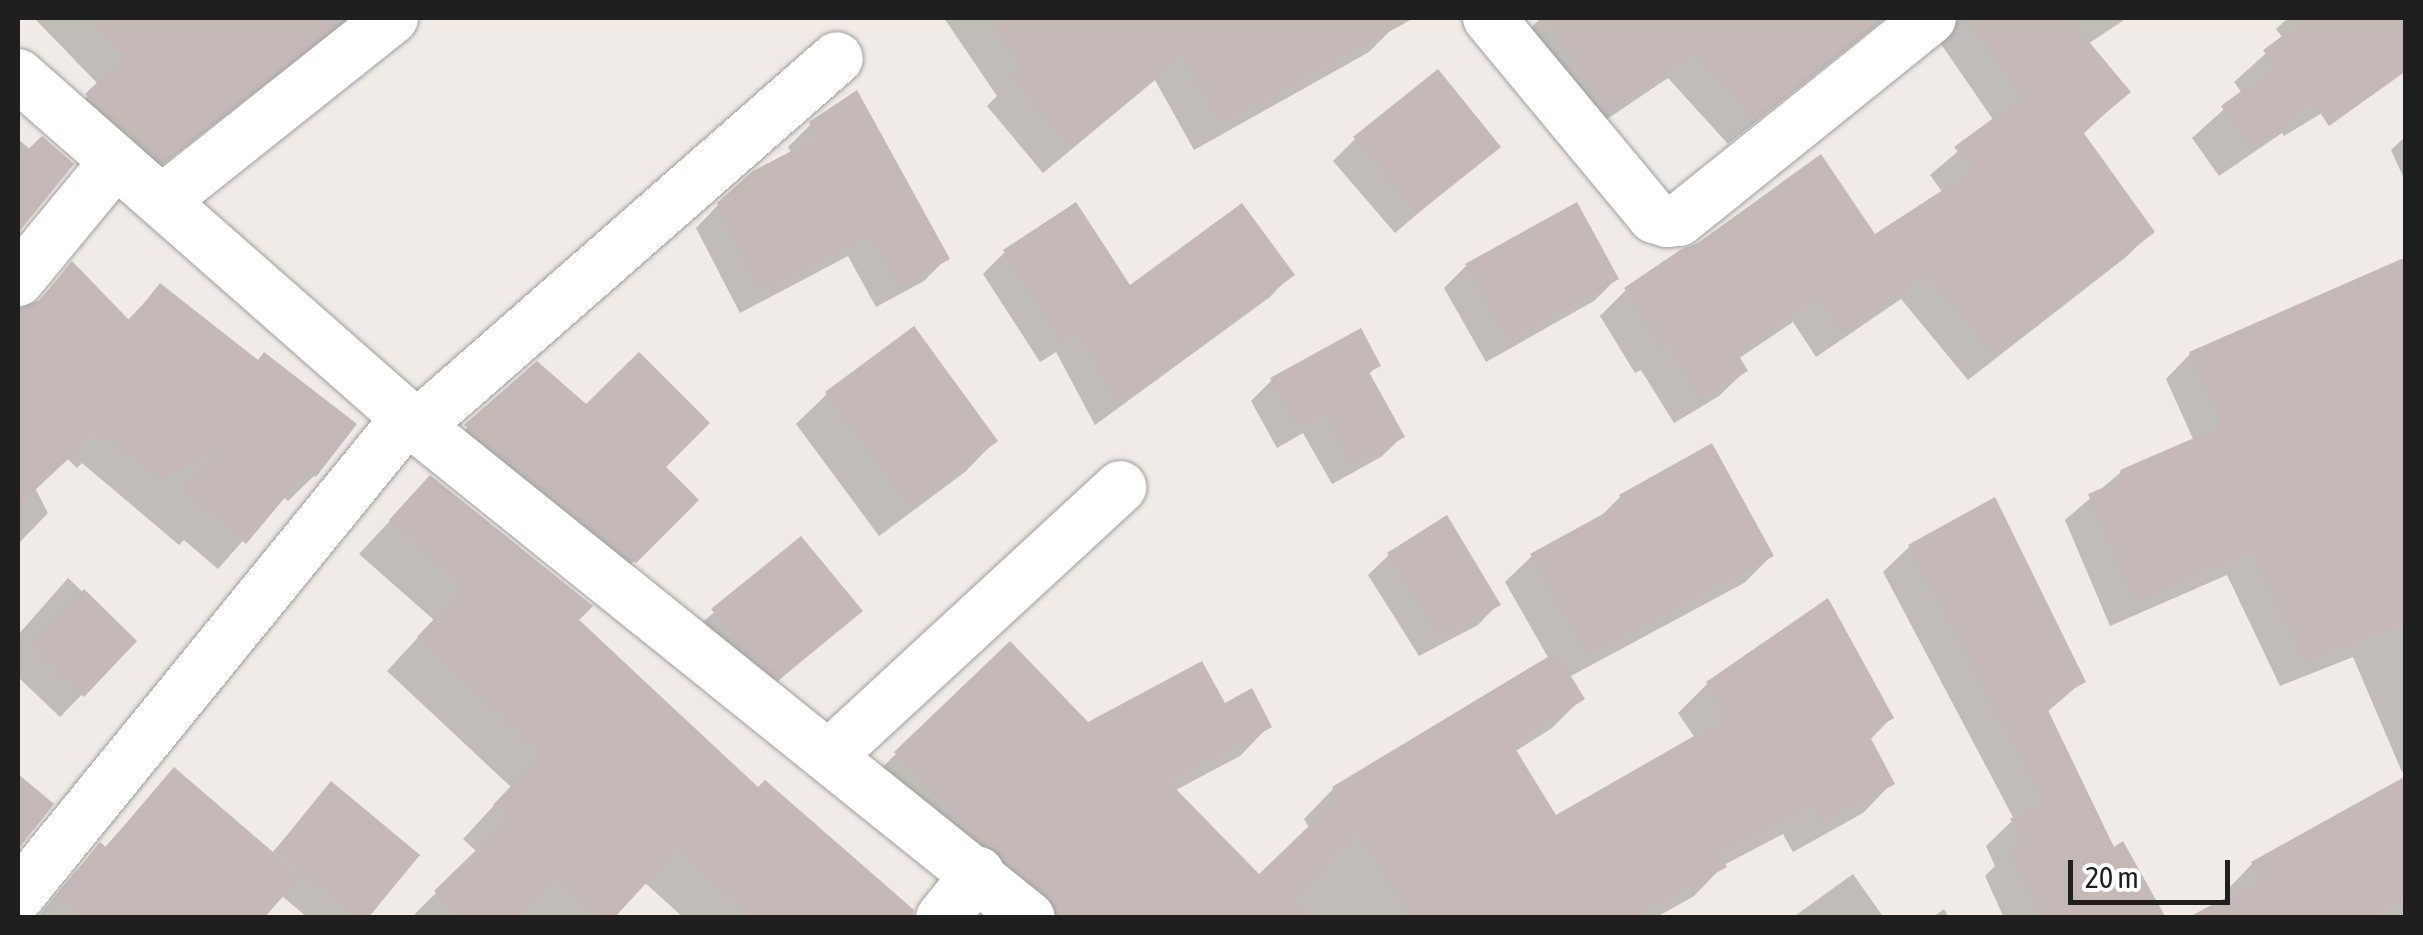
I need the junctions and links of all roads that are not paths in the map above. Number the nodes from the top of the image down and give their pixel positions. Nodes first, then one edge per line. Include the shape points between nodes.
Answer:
1 (392, 18) edge
2 (1489, 18) edge
3 (1930, 18) edge
4 (837, 58) dead end
5 (18, 75) edge
6 (116, 161) junction
7 (162, 201) junction
8 (18, 280) edge
9 (412, 421) junction
10 (1120, 486) dead end
11 (830, 754) junction
12 (978, 873) junction
13 (18, 896) edge
14 (942, 918) edge
15 (1029, 918) edge

1 - 7 street
2 - 3 street via 1654,217 1667,222 1679,220
4 - 9 street
5 - 6 street
6 - 7 street
6 - 8 street
7 - 9 street
9 - 11 street
9 - 13 street
10 - 11 street
11 - 12 street
12 - 14 street
12 - 15 street

